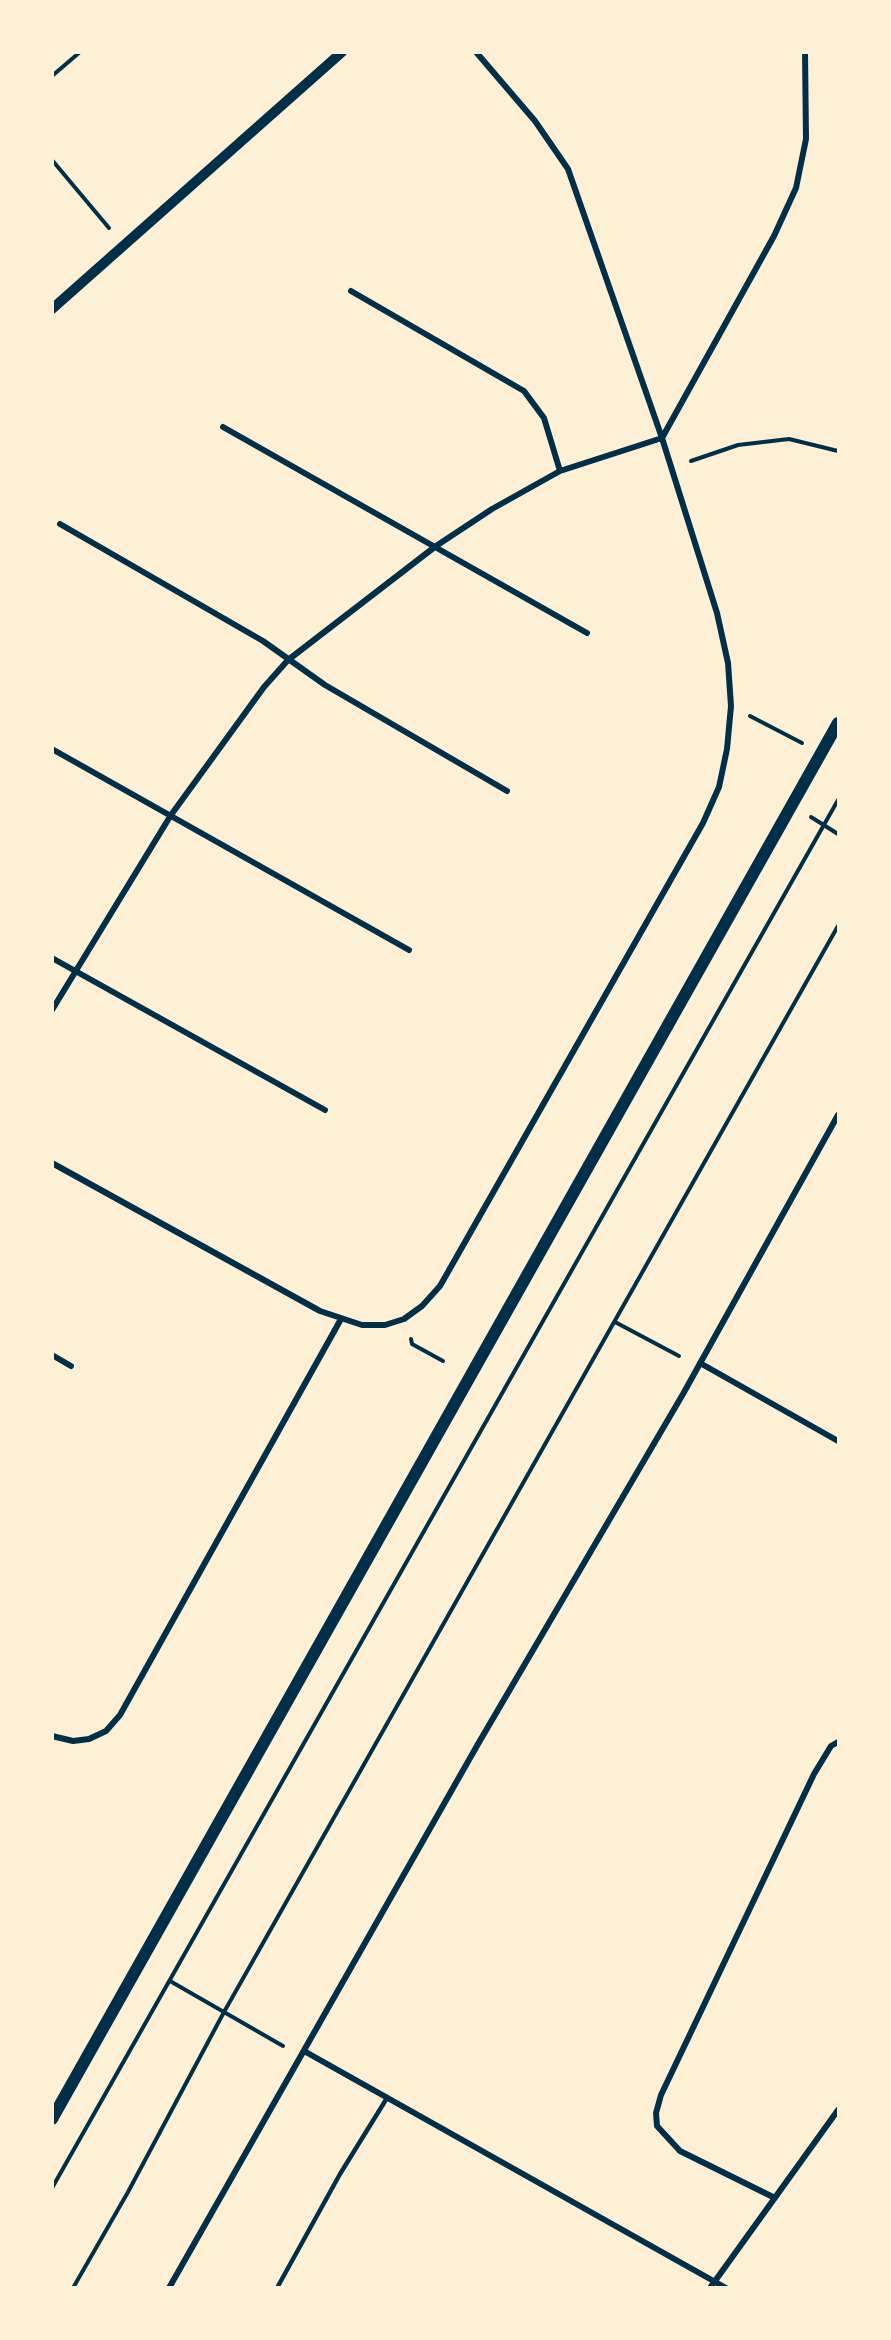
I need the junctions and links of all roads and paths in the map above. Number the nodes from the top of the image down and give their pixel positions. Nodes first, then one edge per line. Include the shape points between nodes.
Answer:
1 (80, 52) edge
2 (342, 52) edge
3 (476, 52) edge
4 (805, 52) edge
5 (52, 76) edge
6 (52, 160) edge
7 (123, 244) junction
8 (351, 291) dead end
9 (52, 309) edge
10 (223, 427) dead end
11 (662, 438) junction
12 (838, 451) edge
13 (672, 468) junction
14 (560, 471) junction
15 (60, 524) dead end
16 (436, 546) junction
17 (587, 633) dead end
18 (288, 660) junction
19 (731, 706) junction
20 (838, 723) edge
21 (52, 749) edge
22 (821, 753) junction
23 (507, 791) dead end
24 (838, 800) edge
25 (792, 806) junction
26 (171, 815) junction
27 (824, 825) junction
28 (838, 834) edge
29 (838, 926) edge
30 (409, 950) dead end
31 (52, 958) edge
32 (75, 970) junction
33 (52, 1010) edge
34 (325, 1110) dead end
35 (838, 1115) edge
36 (52, 1163) edge
37 (341, 1319) junction
38 (404, 1319) junction
39 (615, 1322) junction
40 (52, 1355) edge
41 (676, 1355) dead end
42 (443, 1361) dead end
43 (700, 1363) junction
44 (72, 1366) dead end
45 (838, 1441) edge
46 (52, 1736) edge
47 (838, 1742) edge
48 (170, 1980) junction
49 (224, 2012) junction
50 (284, 2046) dead end
51 (304, 2051) junction
52 (387, 2098) junction
53 (838, 2110) edge
54 (52, 2119) edge
55 (52, 2188) edge
56 (775, 2198) junction
57 (715, 2281) junction
58 (73, 2288) edge
59 (169, 2288) edge
60 (277, 2288) edge
61 (710, 2288) edge
62 (726, 2288) edge

1 - 5 path
2 - 7 street
3 - 11 street via 535,121 568,169
4 - 11 street via 806,139 796,188 774,236
6 - 7 path
7 - 9 street
8 - 14 street via 524,391 544,418
10 - 16 street
11 - 13 street
11 - 14 street
12 - 13 path via 789,440 738,445
13 - 19 street via 717,613 728,663
14 - 16 street
15 - 18 street via 263,641
16 - 17 street
16 - 18 street
18 - 23 street
18 - 26 street
19 - 22 path
19 - 38 street via 728,749 719,787 703,823 440,1286
20 - 22 main road
21 - 26 street
22 - 25 main road
24 - 27 path
25 - 27 path
25 - 54 main road
26 - 30 street
26 - 32 street
27 - 28 path
27 - 48 path
29 - 39 path
31 - 32 street
32 - 33 street
32 - 34 street
35 - 43 street
36 - 37 street
37 - 38 street via 362,1325 385,1325
37 - 46 street via 120,1715 106,1731 89,1739 73,1741
38 - 42 path via 412,1344
39 - 41 path
39 - 49 path
40 - 44 street
43 - 45 street
43 - 51 street
47 - 56 street via 831,1746 814,1774 661,2095 656,2113 657,2126 680,2151
48 - 49 path
48 - 55 path
49 - 50 path
49 - 58 path
51 - 52 street
51 - 59 street
52 - 57 street
52 - 60 lane
53 - 56 street
56 - 57 street
57 - 61 street
57 - 62 street

